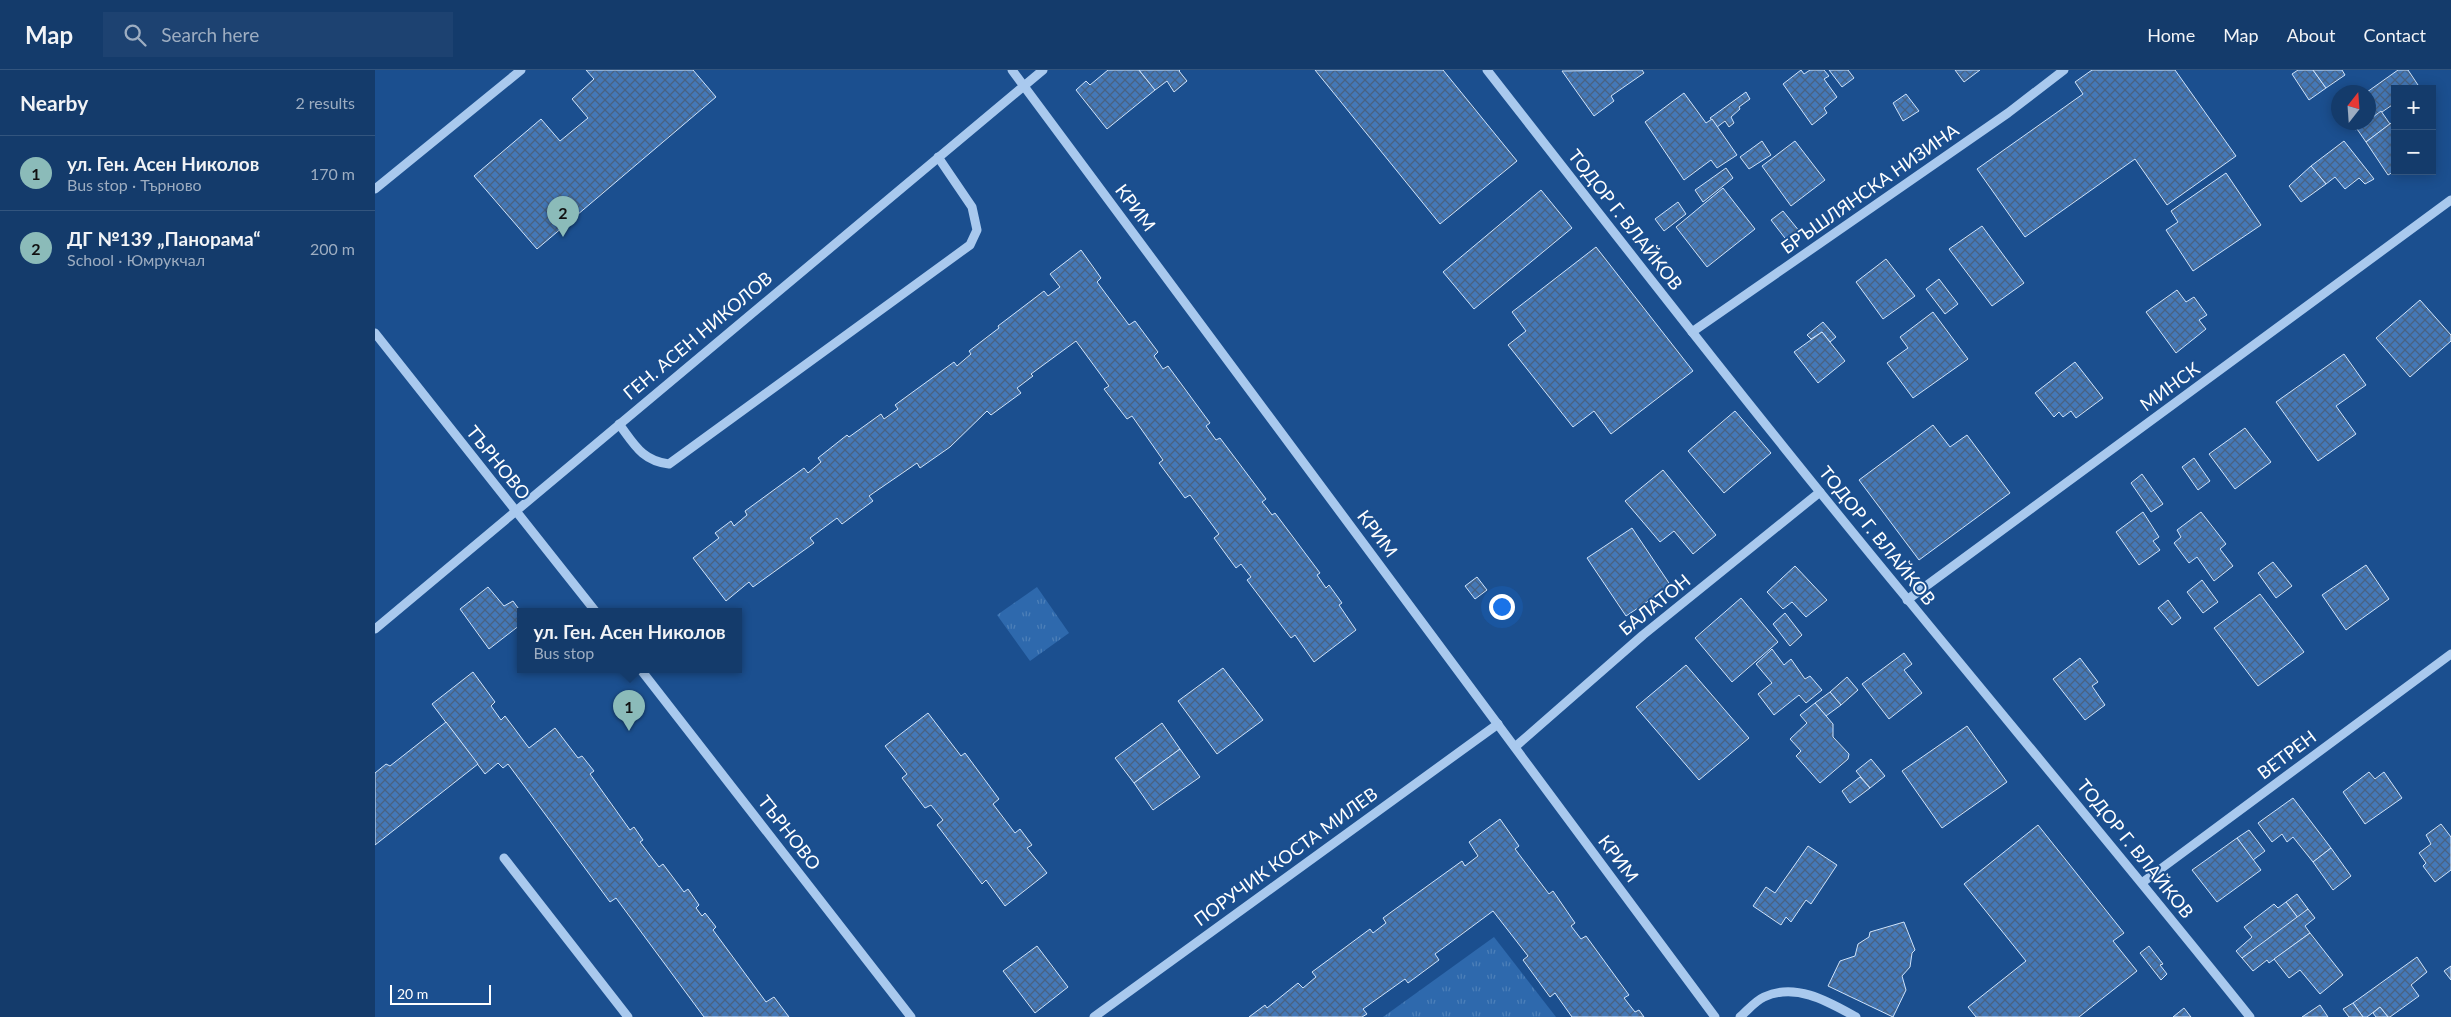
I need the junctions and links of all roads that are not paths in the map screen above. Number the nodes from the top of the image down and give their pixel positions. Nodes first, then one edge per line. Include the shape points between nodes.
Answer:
1 (521, 70) edge
2 (1012, 70) edge
3 (1043, 70) edge
4 (1487, 70) edge
5 (2064, 70) edge
6 (1024, 86) junction
7 (939, 157) junction
8 (375, 189) edge
9 (2451, 200) edge
10 (1692, 332) junction
11 (375, 333) edge
12 (619, 424) junction
13 (1821, 492) junction
14 (515, 510) junction
15 (1907, 600) junction
16 (593, 608) edge
17 (375, 629) edge
18 (2451, 654) edge
19 (643, 673) edge
20 (1498, 724) junction
21 (1515, 747) junction
22 (503, 858) dead end
23 (2143, 882) junction
24 (628, 1017) edge
25 (911, 1017) edge
26 (1094, 1017) edge
27 (1715, 1017) edge
28 (1740, 1017) edge
29 (1856, 1017) edge
30 (2250, 1017) edge

1 - 8 street
2 - 6 street, КРИМ
3 - 6 street, ГЕН. АСЕН НИКОЛОВ
4 - 10 street, ТОДОР Г. ВЛАЙКОВ
5 - 10 street, БРЪШЛЯНСКА НИЗИНА via 2009,113
6 - 7 street, ГЕН. АСЕН НИКОЛОВ
6 - 20 street, КРИМ
7 - 12 street, ГЕН. АСЕН НИКОЛОВ
7 - 12 street via 972,208 977,230 970,245 669,464 654,463 643,455
9 - 15 street, МИНСК
10 - 13 street, ТОДОР Г. ВЛАЙКОВ
11 - 14 street, ТЪРНОВО
12 - 14 street, ГЕН. АСЕН НИКОЛОВ
13 - 15 street, ТОДОР Г. ВЛАЙКОВ
13 - 21 street, БАЛАТОН via 1643,635
14 - 16 street, ТЪРНОВО
14 - 17 street, ГЕН. АСЕН НИКОЛОВ
15 - 23 street, ТОДОР Г. ВЛАЙКОВ
18 - 23 street, ВЕТРЕН
19 - 25 street, ТЪРНОВО
20 - 21 street, КРИМ
20 - 26 street, ПОРУЧИК КОСТА МИЛЕВ
21 - 27 street, КРИМ
22 - 24 street
23 - 30 street, ТОДОР Г. ВЛАЙКОВ
28 - 29 street via 1763,997 1779,992 1795,992 1827,1001

